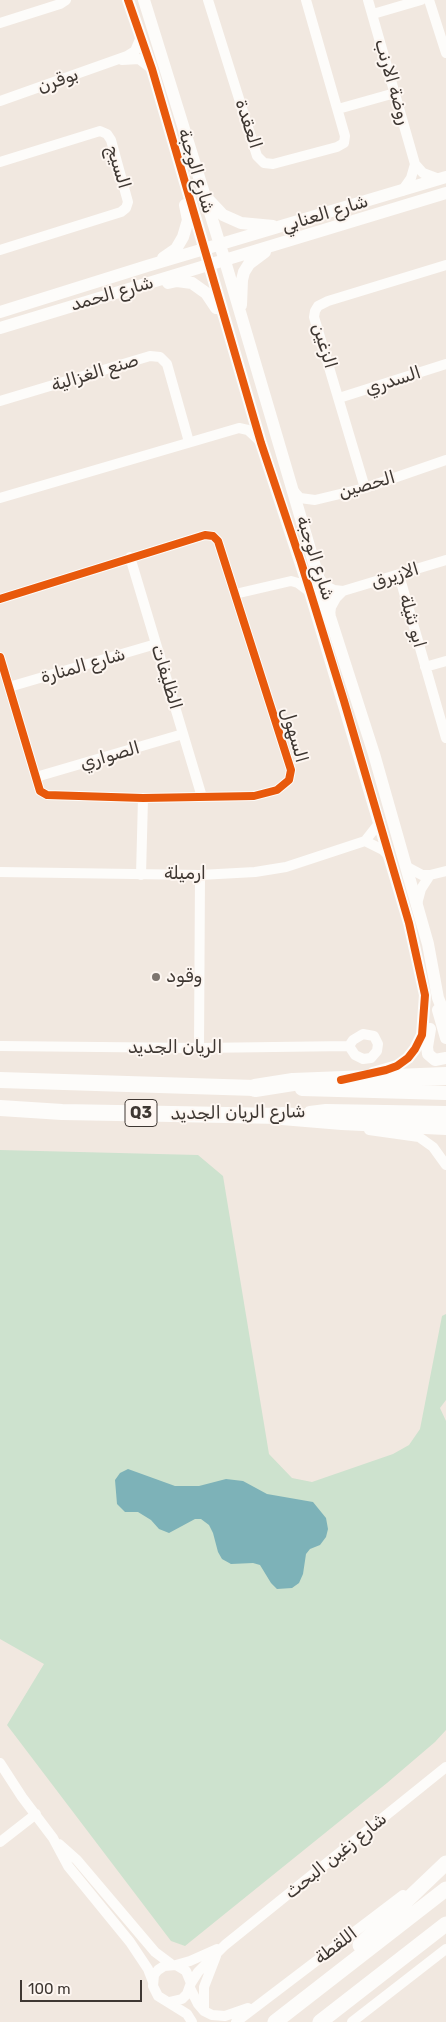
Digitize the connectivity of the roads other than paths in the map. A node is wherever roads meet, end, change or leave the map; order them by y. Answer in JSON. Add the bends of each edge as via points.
{"nodes":[{"id":1,"x":66,"y":0,"type":"edge"},
{"id":2,"x":128,"y":0,"type":"edge"},
{"id":3,"x":144,"y":0,"type":"edge"},
{"id":4,"x":208,"y":0,"type":"edge"},
{"id":5,"x":306,"y":0,"type":"edge"},
{"id":6,"x":368,"y":0,"type":"edge"},
{"id":7,"x":421,"y":0,"type":"edge"},
{"id":8,"x":429,"y":0,"type":"edge"},
{"id":9,"x":372,"y":14,"type":"junction"},
{"id":10,"x":0,"y":23,"type":"edge"},
{"id":11,"x":442,"y":25,"type":"edge"},
{"id":12,"x":140,"y":38,"type":"junction"},
{"id":13,"x":446,"y":53,"type":"edge"},
{"id":14,"x":116,"y":60,"type":"junction"},
{"id":15,"x":152,"y":69,"type":"junction"},
{"id":16,"x":395,"y":93,"type":"junction"},
{"id":17,"x":0,"y":101,"type":"edge"},
{"id":18,"x":160,"y":104,"type":"junction"},
{"id":19,"x":338,"y":110,"type":"junction"},
{"id":20,"x":0,"y":162,"type":"edge"},
{"id":21,"x":415,"y":164,"type":"junction"},
{"id":22,"x":180,"y":168,"type":"junction"},
{"id":23,"x":443,"y":178,"type":"edge"},
{"id":24,"x":402,"y":191,"type":"junction"},
{"id":25,"x":446,"y":192,"type":"edge"},
{"id":26,"x":204,"y":194,"type":"junction"},
{"id":27,"x":367,"y":200,"type":"junction"},
{"id":28,"x":288,"y":226,"type":"junction"},
{"id":29,"x":272,"y":247,"type":"junction"},
{"id":30,"x":0,"y":250,"type":"edge"},
{"id":31,"x":214,"y":255,"type":"junction"},
{"id":32,"x":446,"y":265,"type":"edge"},
{"id":33,"x":147,"y":266,"type":"junction"},
{"id":34,"x":128,"y":290,"type":"junction"},
{"id":35,"x":61,"y":309,"type":"junction"},
{"id":36,"x":0,"y":312,"type":"edge"},
{"id":37,"x":241,"y":315,"type":"junction"},
{"id":38,"x":224,"y":321,"type":"junction"},
{"id":39,"x":0,"y":328,"type":"edge"},
{"id":40,"x":446,"y":364,"type":"edge"},
{"id":41,"x":339,"y":398,"type":"junction"},
{"id":42,"x":0,"y":401,"type":"edge"},
{"id":43,"x":251,"y":408,"type":"junction"},
{"id":44,"x":239,"y":428,"type":"junction"},
{"id":45,"x":276,"y":431,"type":"junction"},
{"id":46,"x":189,"y":442,"type":"junction"},
{"id":47,"x":261,"y":442,"type":"junction"},
{"id":48,"x":446,"y":460,"type":"edge"},
{"id":49,"x":291,"y":488,"type":"junction"},
{"id":50,"x":365,"y":488,"type":"junction"},
{"id":51,"x":0,"y":498,"type":"edge"},
{"id":52,"x":130,"y":558,"type":"junction"},
{"id":53,"x":446,"y":560,"type":"edge"},
{"id":54,"x":301,"y":562,"type":"junction"},
{"id":55,"x":398,"y":575,"type":"junction"},
{"id":56,"x":320,"y":579,"type":"junction"},
{"id":57,"x":286,"y":581,"type":"junction"},
{"id":58,"x":344,"y":591,"type":"junction"},
{"id":59,"x":310,"y":592,"type":"junction"},
{"id":60,"x":235,"y":594,"type":"junction"},
{"id":61,"x":0,"y":598,"type":"edge"},
{"id":62,"x":330,"y":617,"type":"junction"},
{"id":63,"x":156,"y":644,"type":"junction"},
{"id":64,"x":0,"y":657,"type":"edge"},
{"id":65,"x":446,"y":660,"type":"edge"},
{"id":66,"x":425,"y":667,"type":"junction"},
{"id":67,"x":9,"y":687,"type":"junction"},
{"id":68,"x":183,"y":734,"type":"junction"},
{"id":69,"x":446,"y":738,"type":"edge"},
{"id":70,"x":36,"y":778,"type":"junction"},
{"id":71,"x":202,"y":797,"type":"junction"},
{"id":72,"x":143,"y":798,"type":"junction"},
{"id":73,"x":380,"y":822,"type":"junction"},
{"id":74,"x":365,"y":841,"type":"junction"},
{"id":75,"x":390,"y":857,"type":"junction"},
{"id":76,"x":407,"y":868,"type":"junction"},
{"id":77,"x":446,"y":871,"type":"edge"},
{"id":78,"x":0,"y":872,"type":"edge"},
{"id":79,"x":141,"y":874,"type":"junction"},
{"id":80,"x":200,"y":875,"type":"junction"},
{"id":81,"x":430,"y":875,"type":"junction"},
{"id":82,"x":417,"y":904,"type":"junction"},
{"id":83,"x":431,"y":996,"type":"junction"},
{"id":84,"x":446,"y":1018,"type":"edge"},
{"id":85,"x":446,"y":1038,"type":"edge"},
{"id":86,"x":0,"y":1046,"type":"edge"},
{"id":87,"x":349,"y":1046,"type":"dead end"},
{"id":88,"x":199,"y":1048,"type":"junction"},
{"id":89,"x":446,"y":1058,"type":"edge"},
{"id":90,"x":446,"y":1076,"type":"edge"},
{"id":91,"x":0,"y":1080,"type":"edge"},
{"id":92,"x":341,"y":1080,"type":"junction"},
{"id":93,"x":254,"y":1088,"type":"junction"},
{"id":94,"x":446,"y":1093,"type":"edge"},
{"id":95,"x":0,"y":1108,"type":"edge"},
{"id":96,"x":446,"y":1113,"type":"edge"},
{"id":97,"x":282,"y":1116,"type":"junction"},
{"id":98,"x":342,"y":1121,"type":"junction"},
{"id":99,"x":446,"y":1126,"type":"edge"},
{"id":100,"x":446,"y":1165,"type":"edge"},
{"id":101,"x":0,"y":1763,"type":"edge"},
{"id":102,"x":446,"y":1767,"type":"edge"},
{"id":103,"x":36,"y":1814,"type":"junction"},
{"id":104,"x":0,"y":1842,"type":"edge"},
{"id":105,"x":441,"y":1867,"type":"edge"},
{"id":106,"x":84,"y":1876,"type":"junction"},
{"id":107,"x":98,"y":1885,"type":"junction"},
{"id":108,"x":446,"y":1889,"type":"edge"},
{"id":109,"x":88,"y":1891,"type":"junction"},
{"id":110,"x":114,"y":1903,"type":"junction"},
{"id":111,"x":105,"y":1912,"type":"junction"},
{"id":112,"x":446,"y":1924,"type":"edge"},
{"id":113,"x":446,"y":1933,"type":"edge"},
{"id":114,"x":221,"y":1948,"type":"junction"},
{"id":115,"x":446,"y":1949,"type":"edge"},
{"id":116,"x":173,"y":1964,"type":"junction"},
{"id":117,"x":391,"y":1969,"type":"junction"},
{"id":118,"x":153,"y":1982,"type":"junction"},
{"id":119,"x":190,"y":1985,"type":"junction"},
{"id":120,"x":307,"y":1997,"type":"junction"},
{"id":121,"x":263,"y":2001,"type":"junction"},
{"id":122,"x":169,"y":2002,"type":"junction"},
{"id":123,"x":204,"y":2010,"type":"junction"},
{"id":124,"x":192,"y":2022,"type":"edge"},
{"id":125,"x":236,"y":2022,"type":"edge"},
{"id":126,"x":275,"y":2022,"type":"edge"},
{"id":127,"x":320,"y":2022,"type":"edge"},
{"id":128,"x":352,"y":2022,"type":"edge"}],
"edges":[{"from":1,"to":10,"type":"street"},
{"from":2,"to":12,"type":"street","name":"شارع الوجبة"},
{"from":3,"to":26,"type":"street","name":"شارع الوجبة"},
{"from":4,"to":19,"type":"street","name":"العقدة","via":[[258,156],[264,163],[274,164],[344,143]]},
{"from":5,"to":19,"type":"street","name":"العقدة"},
{"from":6,"to":9,"type":"street","name":"روضة الارنب"},
{"from":7,"to":9,"type":"street"},
{"from":8,"to":11,"type":"street"},
{"from":9,"to":16,"type":"street","name":"روضة الارنب"},
{"from":11,"to":13,"type":"street"},
{"from":12,"to":14,"type":"street","name":"بوقرن","via":[[135,51]]},
{"from":12,"to":15,"type":"street","name":"شارع الوجبة"},
{"from":14,"to":15,"type":"street","name":"بوقرن","via":[[139,59]]},
{"from":14,"to":17,"type":"street","name":"بوقرن"},
{"from":15,"to":18,"type":"street","name":"شارع الوجبة"},
{"from":16,"to":19,"type":"street"},
{"from":16,"to":21,"type":"street","name":"روضة الارنب"},
{"from":18,"to":22,"type":"street","name":"شارع الوجبة"},
{"from":18,"to":31,"type":"street","via":[[169,116],[204,234]]},
{"from":20,"to":30,"type":"street","name":"السيج","via":[[100,131],[111,140],[128,202],[121,212]]},
{"from":21,"to":23,"type":"street","via":[[422,173]]},
{"from":21,"to":24,"type":"street"},
{"from":22,"to":31,"type":"street","name":"شارع الوجبة"},
{"from":22,"to":33,"type":"street","via":[[188,220],[184,237],[176,249]]},
{"from":23,"to":24,"type":"street","name":"شارع العنابي"},
{"from":24,"to":27,"type":"street","name":"شارع العنابي"},
{"from":25,"to":29,"type":"street","name":"شارع العنابي"},
{"from":26,"to":28,"type":"street","via":[[223,215],[240,223]]},
{"from":26,"to":31,"type":"street","name":"شارع الوجبة"},
{"from":27,"to":28,"type":"street","name":"شارع العنابي"},
{"from":27,"to":31,"type":"street","via":[[354,210]]},
{"from":28,"to":31,"type":"street","name":"شارع العنابي"},
{"from":29,"to":31,"type":"street","name":"شارع العنابي"},
{"from":29,"to":37,"type":"street","via":[[249,264],[244,272]]},
{"from":31,"to":33,"type":"street","name":"شارع الحمد"},
{"from":31,"to":34,"type":"street","name":"شارع الحمد"},
{"from":31,"to":35,"type":"street","via":[[73,300]]},
{"from":31,"to":37,"type":"street","name":"شارع الوجبة"},
{"from":31,"to":38,"type":"street","name":"شارع الوجبة"},
{"from":31,"to":45,"type":"street","via":[[266,421]]},
{"from":32,"to":41,"type":"street","name":"الزغين","via":[[318,306],[314,318]]},
{"from":33,"to":36,"type":"street","name":"شارع الحمد"},
{"from":34,"to":35,"type":"street","name":"شارع الحمد"},
{"from":34,"to":38,"type":"street","via":[[177,281],[192,282],[206,293]]},
{"from":35,"to":39,"type":"street","name":"شارع الحمد"},
{"from":37,"to":45,"type":"street","name":"شارع الوجبة"},
{"from":38,"to":43,"type":"street","name":"شارع الوجبة"},
{"from":40,"to":41,"type":"street","name":"السدري"},
{"from":41,"to":50,"type":"street","name":"الزغين"},
{"from":42,"to":46,"type":"street","name":"صنع الغزالية","via":[[150,356],[160,357],[167,364]]},
{"from":43,"to":44,"type":"street"},
{"from":43,"to":47,"type":"street","name":"شارع الوجبة"},
{"from":44,"to":46,"type":"street"},
{"from":44,"to":47,"type":"street","via":[[256,435]]},
{"from":45,"to":49,"type":"street","name":"شارع الوجبة"},
{"from":46,"to":51,"type":"street"},
{"from":47,"to":54,"type":"street","name":"شارع الوجبة"},
{"from":48,"to":50,"type":"street","name":"الحصين"},
{"from":49,"to":50,"type":"street","name":"الحصين","via":[[300,498],[315,500]]},
{"from":49,"to":56,"type":"street","name":"شارع الوجبة"},
{"from":52,"to":60,"type":"street","name":"السهول","via":[[205,535],[213,536],[218,541]]},
{"from":52,"to":61,"type":"street","name":"السهول"},
{"from":52,"to":63,"type":"street","name":"الظليفات"},
{"from":53,"to":55,"type":"street","name":"الازيرق"},
{"from":54,"to":57,"type":"street"},
{"from":54,"to":59,"type":"street","name":"شارع الوجبة"},
{"from":55,"to":58,"type":"street","name":"الازيرق"},
{"from":55,"to":66,"type":"street","name":"ابو نثيلة"},
{"from":56,"to":58,"type":"street","via":[[334,590]]},
{"from":56,"to":62,"type":"street","name":"شارع الوجبة"},
{"from":57,"to":59,"type":"street","via":[[298,583]]},
{"from":57,"to":60,"type":"street"},
{"from":58,"to":62,"type":"street","via":[[333,602]]},
{"from":59,"to":73,"type":"street","name":"شارع الوجبة"},
{"from":60,"to":71,"type":"street","name":"السهول","via":[[291,770],[284,786],[268,793]]},
{"from":62,"to":76,"type":"street","name":"شارع الوجبة"},
{"from":63,"to":67,"type":"street","name":"شارع المنارة"},
{"from":63,"to":68,"type":"street","name":"الظليفات"},
{"from":64,"to":67,"type":"street","name":"السهول"},
{"from":65,"to":66,"type":"street","name":"ابو نثيلة"},
{"from":66,"to":69,"type":"street","name":"ابو نثيلة"},
{"from":67,"to":70,"type":"street","name":"السهول"},
{"from":68,"to":70,"type":"street","name":"الصواري"},
{"from":68,"to":71,"type":"street","name":"الظليفات"},
{"from":70,"to":72,"type":"street","name":"السهول","via":[[40,791],[47,795]]},
{"from":71,"to":72,"type":"street","name":"السهول"},
{"from":72,"to":79,"type":"street"},
{"from":73,"to":74,"type":"street"},
{"from":73,"to":75,"type":"street","name":"شارع الوجبة"},
{"from":74,"to":75,"type":"street"},
{"from":74,"to":80,"type":"street","name":"ارميلة","via":[[279,868]]},
{"from":75,"to":83,"type":"street","name":"شارع الوجبة"},
{"from":76,"to":81,"type":"street"},
{"from":76,"to":82,"type":"street","name":"شارع الوجبة"},
{"from":77,"to":81,"type":"street"},
{"from":78,"to":79,"type":"street","name":"ارميلة"},
{"from":79,"to":80,"type":"street","name":"ارميلة"},
{"from":80,"to":88,"type":"street"},
{"from":81,"to":82,"type":"street"},
{"from":82,"to":83,"type":"street","name":"شارع الوجبة","via":[[428,944]]},
{"from":83,"to":84,"type":"street","name":"شارع الوجبة"},
{"from":83,"to":85,"type":"street"},
{"from":83,"to":89,"type":"street","via":[[427,1051],[435,1060]]},
{"from":83,"to":92,"type":"street","name":"شارع الوجبة","via":[[422,1036],[408,1058],[386,1070]]},
{"from":86,"to":88,"type":"street","name":"الريان الجديد"},
{"from":87,"to":88,"type":"street","name":"الريان الجديد"},
{"from":90,"to":92,"type":"highway"},
{"from":91,"to":93,"type":"highway","name":"شارع الريان الجديد","number":"Q3"},
{"from":92,"to":93,"type":"highway"},
{"from":93,"to":94,"type":"main road","name":"شارع الريان الجديد","number":"Q3"},
{"from":95,"to":97,"type":"highway","name":"شارع الريان الجديد","number":"Q3"},
{"from":96,"to":97,"type":"main road","name":"شارع الريان الجديد","via":[[326,1111]]},
{"from":97,"to":98,"type":"highway"},
{"from":98,"to":99,"type":"highway"},
{"from":98,"to":100,"type":"street","via":[[370,1130],[418,1137],[433,1146]]},
{"from":101,"to":103,"type":"street"},
{"from":102,"to":114,"type":"street","name":"شارع زغين البحث"},
{"from":103,"to":104,"type":"street"},
{"from":103,"to":106,"type":"street","via":[[68,1866]]},
{"from":105,"to":120,"type":"main road"},
{"from":105,"to":121,"type":"street","name":"اللقطة"},
{"from":106,"to":107,"type":"street"},
{"from":106,"to":109,"type":"street"},
{"from":107,"to":109,"type":"street","via":[[90,1884]]},
{"from":107,"to":110,"type":"street"},
{"from":108,"to":120,"type":"main road"},
{"from":109,"to":111,"type":"street"},
{"from":110,"to":111,"type":"street"},
{"from":110,"to":116,"type":"street","via":[[155,1952]]},
{"from":111,"to":118,"type":"street","via":[[144,1961]]},
{"from":112,"to":117,"type":"main road"},
{"from":113,"to":117,"type":"main road"},
{"from":114,"to":116,"type":"street","name":"شارع زغين البحث"},
{"from":114,"to":119,"type":"street","name":"شارع زغين البحث"},
{"from":114,"to":123,"type":"street","via":[[204,1987]]},
{"from":115,"to":128,"type":"street"},
{"from":116,"to":118,"type":"street","via":[[158,1970]]},
{"from":116,"to":119,"type":"street","via":[[186,1971]]},
{"from":117,"to":127,"type":"main road"},
{"from":118,"to":122,"type":"street","via":[[158,1996]]},
{"from":119,"to":122,"type":"street","via":[[182,1999]]},
{"from":119,"to":123,"type":"street"},
{"from":120,"to":126,"type":"main road"},
{"from":121,"to":123,"type":"street","via":[[225,2016]]},
{"from":121,"to":125,"type":"street","name":"اللقطة"},
{"from":122,"to":124,"type":"street","via":[[187,2014]]}]}
